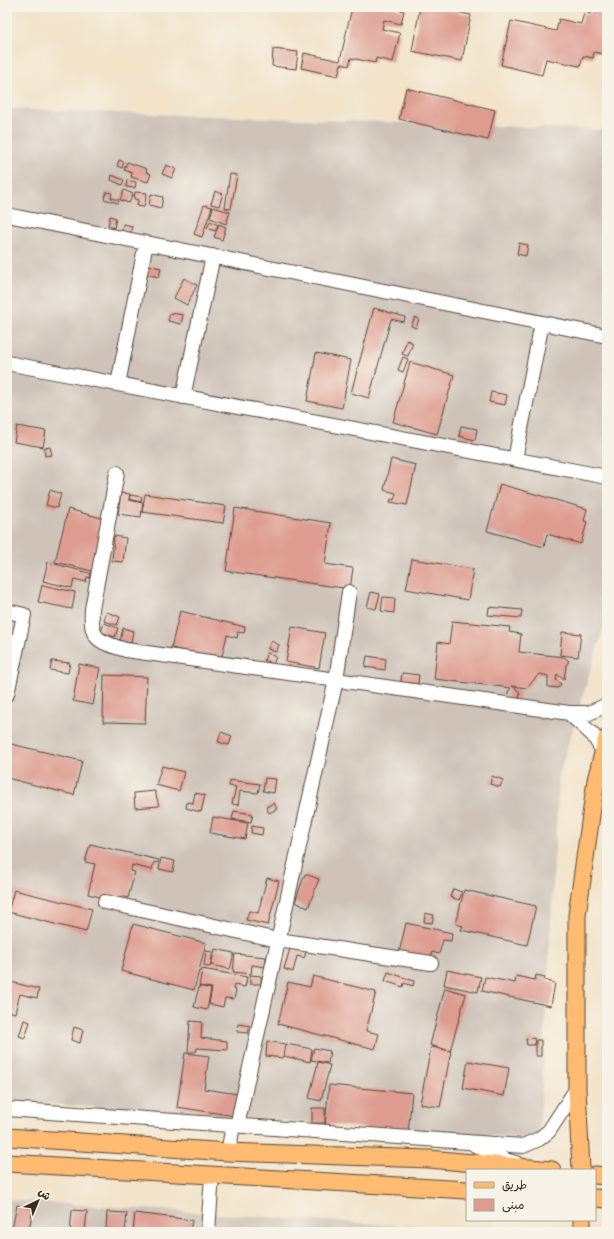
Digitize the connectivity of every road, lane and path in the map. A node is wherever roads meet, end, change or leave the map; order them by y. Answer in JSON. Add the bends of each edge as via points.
{"nodes":[{"id":1,"x":7,"y":215,"type":"edge"},
{"id":2,"x":146,"y":243,"type":"junction"},
{"id":3,"x":213,"y":256,"type":"junction"},
{"id":4,"x":542,"y":323,"type":"junction"},
{"id":5,"x":607,"y":336,"type":"edge"},
{"id":6,"x":7,"y":364,"type":"edge"},
{"id":7,"x":118,"y":384,"type":"junction"},
{"id":8,"x":183,"y":397,"type":"junction"},
{"id":9,"x":516,"y":459,"type":"junction"},
{"id":10,"x":117,"y":473,"type":"dead end"},
{"id":11,"x":607,"y":477,"type":"edge"},
{"id":12,"x":348,"y":592,"type":"dead end"},
{"id":13,"x":7,"y":611,"type":"edge"},
{"id":14,"x":336,"y":680,"type":"junction"},
{"id":15,"x":7,"y":694,"type":"edge"},
{"id":16,"x":607,"y":705,"type":"edge"},
{"id":17,"x":569,"y":713,"type":"junction"},
{"id":18,"x":605,"y":745,"type":"edge"},
{"id":19,"x":105,"y":902,"type":"dead end"},
{"id":20,"x":278,"y":940,"type":"junction"},
{"id":21,"x":431,"y":963,"type":"dead end"},
{"id":22,"x":577,"y":1088,"type":"junction"},
{"id":23,"x":7,"y":1109,"type":"edge"},
{"id":24,"x":235,"y":1126,"type":"junction"},
{"id":25,"x":7,"y":1137,"type":"edge"},
{"id":26,"x":432,"y":1140,"type":"junction"},
{"id":27,"x":469,"y":1142,"type":"junction"},
{"id":28,"x":228,"y":1152,"type":"junction"},
{"id":29,"x":429,"y":1159,"type":"junction"},
{"id":30,"x":7,"y":1163,"type":"edge"},
{"id":31,"x":545,"y":1169,"type":"edge"},
{"id":32,"x":581,"y":1169,"type":"edge"},
{"id":33,"x":212,"y":1175,"type":"junction"},
{"id":34,"x":596,"y":1175,"type":"edge"},
{"id":35,"x":607,"y":1176,"type":"edge"},
{"id":36,"x":466,"y":1190,"type":"edge"},
{"id":37,"x":596,"y":1198,"type":"edge"},
{"id":38,"x":607,"y":1199,"type":"edge"},
{"id":39,"x":582,"y":1221,"type":"edge"},
{"id":40,"x":208,"y":1232,"type":"edge"},
{"id":41,"x":582,"y":1232,"type":"edge"}],
"edges":[{"from":1,"to":2,"type":"street"},
{"from":2,"to":3,"type":"street"},
{"from":2,"to":7,"type":"street"},
{"from":3,"to":4,"type":"street"},
{"from":3,"to":8,"type":"street"},
{"from":4,"to":5,"type":"street"},
{"from":4,"to":9,"type":"street"},
{"from":6,"to":7,"type":"street"},
{"from":7,"to":8,"type":"street"},
{"from":8,"to":9,"type":"street"},
{"from":9,"to":11,"type":"street"},
{"from":10,"to":14,"type":"street","via":[[92,609],[91,627],[96,637],[108,645],[126,650]]},
{"from":12,"to":14,"type":"street"},
{"from":13,"to":15,"type":"street","via":[[24,615]]},
{"from":14,"to":17,"type":"street"},
{"from":14,"to":20,"type":"street"},
{"from":16,"to":17,"type":"street","via":[[588,713]]},
{"from":17,"to":18,"type":"street"},
{"from":18,"to":22,"type":"main road","via":[[596,780],[577,915]]},
{"from":19,"to":20,"type":"street"},
{"from":20,"to":21,"type":"street"},
{"from":20,"to":24,"type":"street","via":[[265,1008]]},
{"from":22,"to":27,"type":"street","via":[[549,1131],[539,1139],[522,1146]]},
{"from":22,"to":32,"type":"main road"},
{"from":23,"to":24,"type":"street"},
{"from":24,"to":26,"type":"street"},
{"from":24,"to":28,"type":"street"},
{"from":25,"to":28,"type":"main road"},
{"from":26,"to":27,"type":"street"},
{"from":26,"to":29,"type":"street"},
{"from":27,"to":31,"type":"street","via":[[508,1161]]},
{"from":28,"to":29,"type":"main road"},
{"from":29,"to":31,"type":"main road"},
{"from":30,"to":33,"type":"main road"},
{"from":33,"to":36,"type":"main road"},
{"from":33,"to":40,"type":"street"},
{"from":34,"to":35,"type":"main road"},
{"from":37,"to":38,"type":"main road"},
{"from":39,"to":41,"type":"main road"}]}
